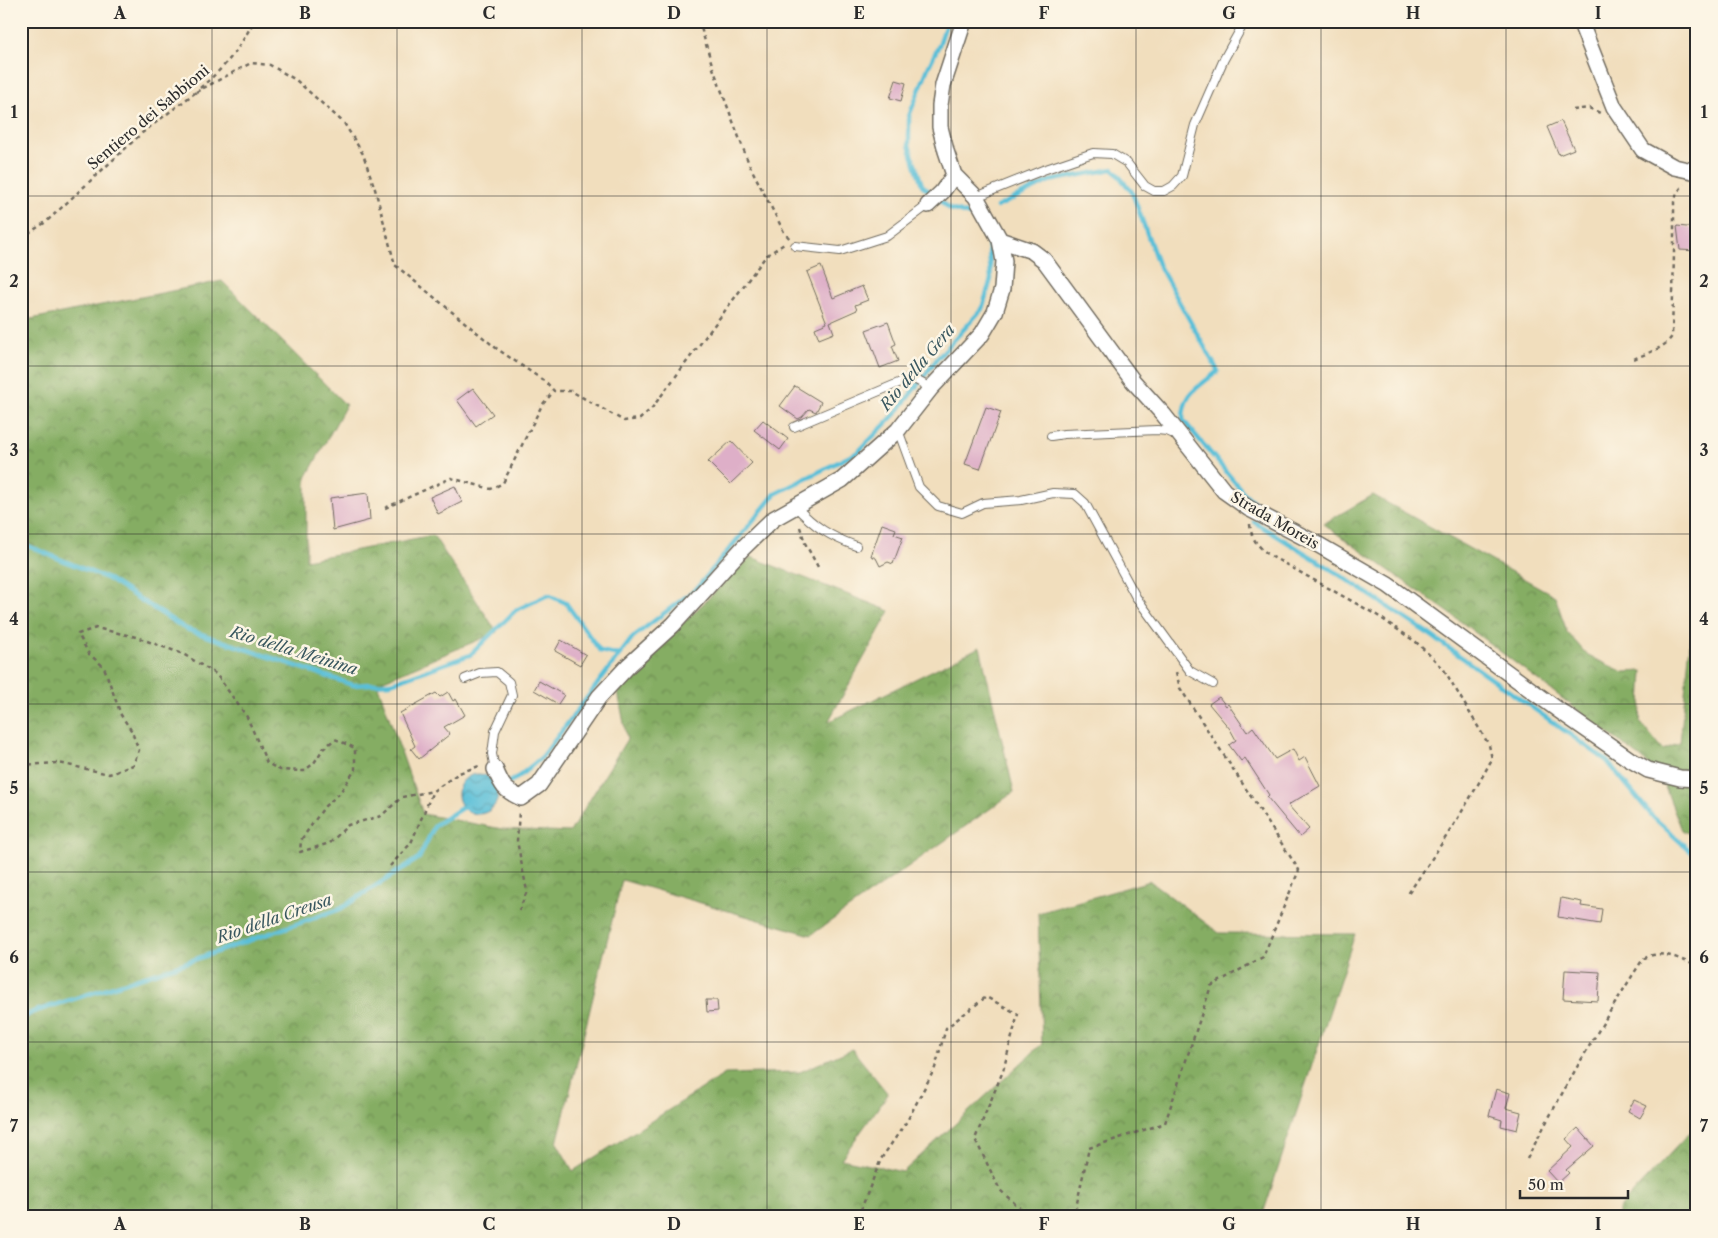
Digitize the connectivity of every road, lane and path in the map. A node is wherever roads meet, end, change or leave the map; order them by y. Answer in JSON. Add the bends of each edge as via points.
{"nodes":[{"id":1,"x":254,"y":21,"type":"edge"},
{"id":2,"x":699,"y":21,"type":"edge"},
{"id":3,"x":964,"y":21,"type":"edge"},
{"id":4,"x":1245,"y":21,"type":"edge"},
{"id":5,"x":1580,"y":21,"type":"edge"},
{"id":6,"x":196,"y":92,"type":"junction"},
{"id":7,"x":954,"y":175,"type":"junction"},
{"id":8,"x":1695,"y":177,"type":"edge"},
{"id":9,"x":976,"y":198,"type":"junction"},
{"id":10,"x":928,"y":204,"type":"joint"},
{"id":11,"x":21,"y":238,"type":"edge"},
{"id":12,"x":1000,"y":240,"type":"junction"},
{"id":13,"x":795,"y":246,"type":"junction"},
{"id":14,"x":1634,"y":359,"type":"dead end"},
{"id":15,"x":926,"y":385,"type":"junction"},
{"id":16,"x":554,"y":391,"type":"junction"},
{"id":17,"x":794,"y":427,"type":"dead end"},
{"id":18,"x":898,"y":430,"type":"junction"},
{"id":19,"x":1050,"y":436,"type":"dead end"},
{"id":20,"x":1180,"y":437,"type":"junction"},
{"id":21,"x":794,"y":506,"type":"junction"},
{"id":22,"x":385,"y":508,"type":"dead end"},
{"id":23,"x":1248,"y":508,"type":"junction"},
{"id":24,"x":856,"y":546,"type":"dead end"},
{"id":25,"x":818,"y":566,"type":"dead end"},
{"id":26,"x":1175,"y":669,"type":"dead end"},
{"id":27,"x":465,"y":679,"type":"dead end"},
{"id":28,"x":1213,"y":684,"type":"dead end"},
{"id":29,"x":21,"y":765,"type":"edge"},
{"id":30,"x":495,"y":769,"type":"junction"},
{"id":31,"x":1697,"y":779,"type":"edge"},
{"id":32,"x":433,"y":791,"type":"junction"},
{"id":33,"x":521,"y":798,"type":"junction"},
{"id":34,"x":390,"y":866,"type":"dead end"},
{"id":35,"x":1408,"y":894,"type":"dead end"},
{"id":36,"x":519,"y":912,"type":"dead end"},
{"id":37,"x":1697,"y":966,"type":"edge"},
{"id":38,"x":1527,"y":1159,"type":"dead end"},
{"id":39,"x":856,"y":1217,"type":"edge"},
{"id":40,"x":1032,"y":1217,"type":"edge"},
{"id":41,"x":1071,"y":1217,"type":"edge"}],
"edges":[{"from":1,"to":6,"type":"path","name":"Sentiero dei Sabbioni","via":[[240,48]]},
{"from":2,"to":13,"type":"path","via":[[749,164],[784,232]]},
{"from":3,"to":7,"type":"street","via":[[943,85],[940,105],[940,127]]},
{"from":4,"to":9,"type":"lane","via":[[1195,124],[1182,176],[1173,186],[1164,191],[1154,190],[1145,186],[1126,163],[1112,154],[1093,153]]},
{"from":5,"to":8,"type":"street","via":[[1614,107],[1643,150]]},
{"from":6,"to":11,"type":"path","name":"Sentiero dei Sabbioni","via":[[142,133],[46,222]]},
{"from":6,"to":16,"type":"path","via":[[251,63],[270,65],[296,80],[344,123],[364,154],[395,265]]},
{"from":7,"to":9,"type":"street"},
{"from":7,"to":10,"type":"street"},
{"from":8,"to":14,"type":"path","via":[[1680,188],[1674,202],[1672,336],[1663,346]]},
{"from":9,"to":12,"type":"street"},
{"from":10,"to":13,"type":"lane","via":[[887,236],[840,252]]},
{"from":12,"to":15,"type":"street","via":[[1004,261],[1002,289],[995,312],[982,334]]},
{"from":12,"to":20,"type":"street","name":"Strada Moreis","via":[[1044,260],[1133,381]]},
{"from":13,"to":16,"type":"path","via":[[783,244],[766,256],[652,408],[640,419],[624,421],[571,391]]},
{"from":15,"to":17,"type":"lane","via":[[908,379]]},
{"from":15,"to":18,"type":"street"},
{"from":16,"to":22,"type":"path","via":[[542,405],[503,483],[491,489],[451,478]]},
{"from":18,"to":21,"type":"street","via":[[842,480]]},
{"from":18,"to":28,"type":"lane","via":[[919,487],[938,506],[962,512],[984,502],[1021,500],[1053,493],[1074,494],[1085,503],[1136,597],[1190,671]]},
{"from":19,"to":20,"type":"lane","via":[[1157,430]]},
{"from":20,"to":23,"type":"street","name":"Strada Moreis","via":[[1224,491]]},
{"from":21,"to":24,"type":"lane","via":[[811,523]]},
{"from":21,"to":25,"type":"path","via":[[805,543]]},
{"from":21,"to":33,"type":"street","via":[[773,519],[673,625],[629,664],[599,697],[539,785]]},
{"from":23,"to":31,"type":"street","name":"Strada Moreis","via":[[1388,585],[1629,760],[1648,770]]},
{"from":23,"to":35,"type":"path","via":[[1251,534],[1262,549],[1375,614],[1416,642],[1443,668],[1489,745],[1492,759],[1484,775]]},
{"from":26,"to":41,"type":"path","via":[[1180,688],[1299,870],[1263,957],[1211,986],[1165,1124],[1089,1148],[1075,1212]]},
{"from":27,"to":30,"type":"lane","via":[[480,673],[497,672],[509,682],[512,695],[495,731],[492,754]]},
{"from":29,"to":32,"type":"path","via":[[59,763],[109,774],[133,764],[139,750],[131,730],[121,715],[104,667],[88,654],[78,634],[96,628],[136,637],[183,654],[216,674],[247,717],[267,763],[280,770],[304,771],[335,739],[355,748],[356,770],[301,840],[300,852],[330,843],[348,825],[380,816],[402,797]]},
{"from":30,"to":32,"type":"path","via":[[481,764],[459,773]]},
{"from":30,"to":33,"type":"street","via":[[508,792]]},
{"from":32,"to":34,"type":"path","via":[[411,843]]},
{"from":33,"to":36,"type":"path","via":[[517,841],[527,891]]},
{"from":37,"to":38,"type":"path","via":[[1657,953],[1643,959],[1558,1098]]},
{"from":39,"to":40,"type":"path","via":[[881,1159],[907,1121],[935,1068],[946,1028],[986,996],[1018,1014],[1003,1071],[975,1139],[1000,1190]]}]}
